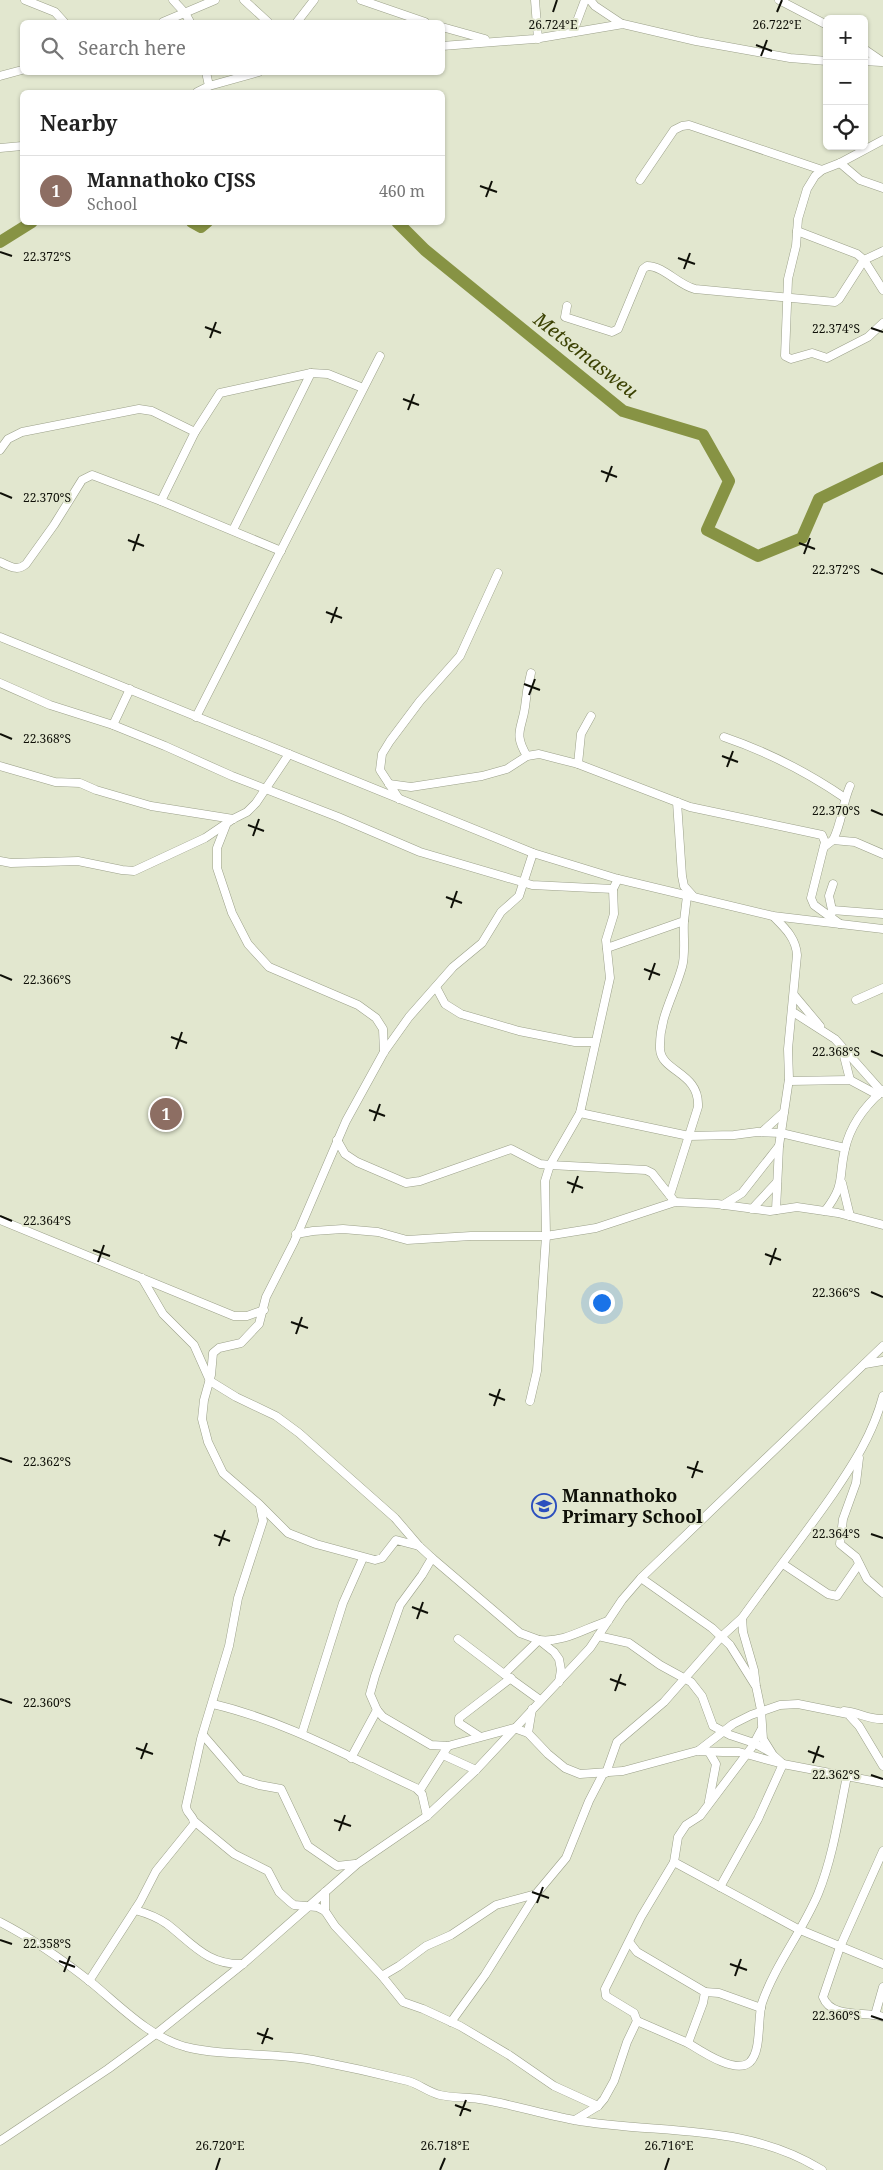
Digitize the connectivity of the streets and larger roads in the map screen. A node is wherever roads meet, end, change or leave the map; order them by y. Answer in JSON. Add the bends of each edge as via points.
{"nodes":[{"id":1,"x":25,"y":0,"type":"edge"},
{"id":2,"x":173,"y":0,"type":"edge"},
{"id":3,"x":215,"y":0,"type":"edge"},
{"id":4,"x":244,"y":0,"type":"edge"},
{"id":5,"x":314,"y":0,"type":"edge"},
{"id":6,"x":361,"y":0,"type":"edge"},
{"id":7,"x":536,"y":0,"type":"edge"},
{"id":8,"x":585,"y":0,"type":"edge"},
{"id":9,"x":590,"y":0,"type":"edge"},
{"id":10,"x":779,"y":0,"type":"edge"},
{"id":11,"x":184,"y":13,"type":"junction"},
{"id":12,"x":62,"y":20,"type":"edge"},
{"id":13,"x":168,"y":20,"type":"edge"},
{"id":14,"x":189,"y":20,"type":"edge"},
{"id":15,"x":266,"y":20,"type":"edge"},
{"id":16,"x":299,"y":20,"type":"edge"},
{"id":17,"x":419,"y":20,"type":"edge"},
{"id":18,"x":823,"y":23,"type":"edge"},
{"id":19,"x":623,"y":24,"type":"junction"},
{"id":20,"x":445,"y":28,"type":"edge"},
{"id":21,"x":573,"y":32,"type":"junction"},
{"id":22,"x":538,"y":39,"type":"junction"},
{"id":23,"x":492,"y":41,"type":"junction"},
{"id":24,"x":445,"y":46,"type":"edge"},
{"id":25,"x":868,"y":52,"type":"edge"},
{"id":26,"x":823,"y":61,"type":"edge"},
{"id":27,"x":868,"y":61,"type":"edge"},
{"id":28,"x":883,"y":62,"type":"edge"},
{"id":29,"x":20,"y":71,"type":"edge"},
{"id":30,"x":207,"y":75,"type":"edge"},
{"id":31,"x":248,"y":75,"type":"edge"},
{"id":32,"x":0,"y":76,"type":"edge"},
{"id":33,"x":209,"y":86,"type":"junction"},
{"id":34,"x":201,"y":90,"type":"edge"},
{"id":35,"x":883,"y":140,"type":"edge"},
{"id":36,"x":20,"y":146,"type":"edge"},
{"id":37,"x":0,"y":148,"type":"edge"},
{"id":38,"x":840,"y":163,"type":"junction"},
{"id":39,"x":822,"y":170,"type":"junction"},
{"id":40,"x":640,"y":180,"type":"dead end"},
{"id":41,"x":883,"y":188,"type":"edge"},
{"id":42,"x":797,"y":231,"type":"junction"},
{"id":43,"x":883,"y":251,"type":"edge"},
{"id":44,"x":864,"y":260,"type":"junction"},
{"id":45,"x":883,"y":290,"type":"edge"},
{"id":46,"x":787,"y":296,"type":"junction"},
{"id":47,"x":567,"y":306,"type":"dead end"},
{"id":48,"x":883,"y":322,"type":"edge"},
{"id":49,"x":380,"y":356,"type":"dead end"},
{"id":50,"x":311,"y":373,"type":"junction"},
{"id":51,"x":363,"y":388,"type":"junction"},
{"id":52,"x":195,"y":432,"type":"junction"},
{"id":53,"x":0,"y":450,"type":"edge"},
{"id":54,"x":161,"y":501,"type":"junction"},
{"id":55,"x":233,"y":530,"type":"junction"},
{"id":56,"x":281,"y":551,"type":"junction"},
{"id":57,"x":0,"y":562,"type":"edge"},
{"id":58,"x":498,"y":573,"type":"dead end"},
{"id":59,"x":0,"y":637,"type":"edge"},
{"id":60,"x":532,"y":673,"type":"dead end"},
{"id":61,"x":0,"y":683,"type":"edge"},
{"id":62,"x":130,"y":689,"type":"junction"},
{"id":63,"x":591,"y":716,"type":"dead end"},
{"id":64,"x":196,"y":717,"type":"junction"},
{"id":65,"x":113,"y":725,"type":"junction"},
{"id":66,"x":724,"y":737,"type":"dead end"},
{"id":67,"x":289,"y":754,"type":"junction"},
{"id":68,"x":527,"y":756,"type":"junction"},
{"id":69,"x":578,"y":764,"type":"junction"},
{"id":70,"x":0,"y":766,"type":"edge"},
{"id":71,"x":389,"y":784,"type":"junction"},
{"id":72,"x":850,"y":786,"type":"dead end"},
{"id":73,"x":265,"y":790,"type":"junction"},
{"id":74,"x":845,"y":798,"type":"junction"},
{"id":75,"x":400,"y":799,"type":"junction"},
{"id":76,"x":677,"y":802,"type":"junction"},
{"id":77,"x":230,"y":821,"type":"junction"},
{"id":78,"x":833,"y":840,"type":"junction"},
{"id":79,"x":824,"y":847,"type":"junction"},
{"id":80,"x":533,"y":853,"type":"junction"},
{"id":81,"x":883,"y":854,"type":"edge"},
{"id":82,"x":0,"y":861,"type":"edge"},
{"id":83,"x":618,"y":879,"type":"junction"},
{"id":84,"x":523,"y":882,"type":"junction"},
{"id":85,"x":833,"y":884,"type":"dead end"},
{"id":86,"x":613,"y":889,"type":"junction"},
{"id":87,"x":691,"y":897,"type":"junction"},
{"id":88,"x":831,"y":913,"type":"junction"},
{"id":89,"x":883,"y":914,"type":"edge"},
{"id":90,"x":773,"y":916,"type":"junction"},
{"id":91,"x":684,"y":921,"type":"junction"},
{"id":92,"x":842,"y":926,"type":"junction"},
{"id":93,"x":883,"y":929,"type":"edge"},
{"id":94,"x":607,"y":948,"type":"junction"},
{"id":95,"x":436,"y":987,"type":"junction"},
{"id":96,"x":883,"y":988,"type":"edge"},
{"id":97,"x":794,"y":995,"type":"junction"},
{"id":98,"x":856,"y":1000,"type":"dead end"},
{"id":99,"x":793,"y":1012,"type":"junction"},
{"id":100,"x":822,"y":1028,"type":"junction"},
{"id":101,"x":595,"y":1042,"type":"junction"},
{"id":102,"x":842,"y":1047,"type":"junction"},
{"id":103,"x":384,"y":1052,"type":"junction"},
{"id":104,"x":850,"y":1080,"type":"junction"},
{"id":105,"x":789,"y":1081,"type":"junction"},
{"id":106,"x":881,"y":1092,"type":"edge"},
{"id":107,"x":784,"y":1112,"type":"junction"},
{"id":108,"x":580,"y":1113,"type":"junction"},
{"id":109,"x":762,"y":1132,"type":"junction"},
{"id":110,"x":781,"y":1133,"type":"junction"},
{"id":111,"x":688,"y":1136,"type":"junction"},
{"id":112,"x":338,"y":1140,"type":"junction"},
{"id":113,"x":779,"y":1146,"type":"junction"},
{"id":114,"x":845,"y":1148,"type":"junction"},
{"id":115,"x":550,"y":1166,"type":"junction"},
{"id":116,"x":777,"y":1182,"type":"junction"},
{"id":117,"x":842,"y":1183,"type":"junction"},
{"id":118,"x":673,"y":1199,"type":"junction"},
{"id":119,"x":723,"y":1205,"type":"junction"},
{"id":120,"x":752,"y":1209,"type":"junction"},
{"id":121,"x":776,"y":1210,"type":"junction"},
{"id":122,"x":825,"y":1211,"type":"junction"},
{"id":123,"x":850,"y":1216,"type":"junction"},
{"id":124,"x":0,"y":1220,"type":"edge"},
{"id":125,"x":883,"y":1224,"type":"edge"},
{"id":126,"x":296,"y":1234,"type":"junction"},
{"id":127,"x":546,"y":1236,"type":"junction"},
{"id":128,"x":142,"y":1278,"type":"junction"},
{"id":129,"x":264,"y":1310,"type":"junction"},
{"id":130,"x":883,"y":1346,"type":"edge"},
{"id":131,"x":883,"y":1361,"type":"edge"},
{"id":132,"x":864,"y":1364,"type":"junction"},
{"id":133,"x":210,"y":1381,"type":"junction"},
{"id":134,"x":883,"y":1396,"type":"edge"},
{"id":135,"x":530,"y":1401,"type":"dead end"},
{"id":136,"x":861,"y":1453,"type":"junction"},
{"id":137,"x":259,"y":1504,"type":"junction"},
{"id":138,"x":419,"y":1546,"type":"junction"},
{"id":139,"x":363,"y":1558,"type":"junction"},
{"id":140,"x":432,"y":1558,"type":"junction"},
{"id":141,"x":783,"y":1564,"type":"junction"},
{"id":142,"x":859,"y":1564,"type":"junction"},
{"id":143,"x":641,"y":1578,"type":"junction"},
{"id":144,"x":883,"y":1593,"type":"edge"},
{"id":145,"x":742,"y":1618,"type":"junction"},
{"id":146,"x":608,"y":1621,"type":"junction"},
{"id":147,"x":598,"y":1636,"type":"junction"},
{"id":148,"x":721,"y":1637,"type":"junction"},
{"id":149,"x":458,"y":1639,"type":"dead end"},
{"id":150,"x":539,"y":1640,"type":"junction"},
{"id":151,"x":507,"y":1676,"type":"junction"},
{"id":152,"x":686,"y":1678,"type":"junction"},
{"id":153,"x":559,"y":1682,"type":"junction"},
{"id":154,"x":756,"y":1686,"type":"junction"},
{"id":155,"x":537,"y":1703,"type":"junction"},
{"id":156,"x":213,"y":1704,"type":"junction"},
{"id":157,"x":377,"y":1710,"type":"junction"},
{"id":158,"x":761,"y":1710,"type":"junction"},
{"id":159,"x":840,"y":1711,"type":"junction"},
{"id":160,"x":883,"y":1719,"type":"edge"},
{"id":161,"x":514,"y":1728,"type":"junction"},
{"id":162,"x":761,"y":1730,"type":"junction"},
{"id":163,"x":722,"y":1731,"type":"junction"},
{"id":164,"x":302,"y":1733,"type":"junction"},
{"id":165,"x":528,"y":1734,"type":"junction"},
{"id":166,"x":202,"y":1735,"type":"junction"},
{"id":167,"x":479,"y":1736,"type":"junction"},
{"id":168,"x":754,"y":1743,"type":"junction"},
{"id":169,"x":448,"y":1746,"type":"junction"},
{"id":170,"x":697,"y":1751,"type":"junction"},
{"id":171,"x":709,"y":1752,"type":"junction"},
{"id":172,"x":746,"y":1754,"type":"junction"},
{"id":173,"x":773,"y":1754,"type":"junction"},
{"id":174,"x":443,"y":1755,"type":"junction"},
{"id":175,"x":350,"y":1758,"type":"junction"},
{"id":176,"x":783,"y":1764,"type":"junction"},
{"id":177,"x":883,"y":1766,"type":"edge"},
{"id":178,"x":476,"y":1770,"type":"junction"},
{"id":179,"x":604,"y":1773,"type":"junction"},
{"id":180,"x":847,"y":1776,"type":"junction"},
{"id":181,"x":883,"y":1783,"type":"edge"},
{"id":182,"x":420,"y":1790,"type":"junction"},
{"id":183,"x":708,"y":1805,"type":"junction"},
{"id":184,"x":427,"y":1816,"type":"junction"},
{"id":185,"x":194,"y":1821,"type":"junction"},
{"id":186,"x":883,"y":1851,"type":"edge"},
{"id":187,"x":674,"y":1862,"type":"junction"},
{"id":188,"x":357,"y":1864,"type":"junction"},
{"id":189,"x":720,"y":1887,"type":"junction"},
{"id":190,"x":325,"y":1892,"type":"junction"},
{"id":191,"x":536,"y":1894,"type":"junction"},
{"id":192,"x":308,"y":1906,"type":"junction"},
{"id":193,"x":135,"y":1910,"type":"junction"},
{"id":194,"x":324,"y":1912,"type":"junction"},
{"id":195,"x":0,"y":1922,"type":"edge"},
{"id":196,"x":798,"y":1929,"type":"junction"},
{"id":197,"x":630,"y":1943,"type":"junction"},
{"id":198,"x":840,"y":1947,"type":"junction"},
{"id":199,"x":243,"y":1964,"type":"junction"},
{"id":200,"x":883,"y":1964,"type":"edge"},
{"id":201,"x":382,"y":1976,"type":"junction"},
{"id":202,"x":89,"y":1981,"type":"junction"},
{"id":203,"x":883,"y":1987,"type":"edge"},
{"id":204,"x":705,"y":1992,"type":"junction"},
{"id":205,"x":761,"y":2008,"type":"junction"},
{"id":206,"x":879,"y":2016,"type":"edge"},
{"id":207,"x":637,"y":2021,"type":"junction"},
{"id":208,"x":452,"y":2022,"type":"junction"},
{"id":209,"x":157,"y":2034,"type":"junction"},
{"id":210,"x":688,"y":2042,"type":"junction"},
{"id":211,"x":598,"y":2106,"type":"junction"},
{"id":212,"x":575,"y":2120,"type":"junction"},
{"id":213,"x":0,"y":2140,"type":"edge"},
{"id":214,"x":822,"y":2170,"type":"edge"}],
"edges":[{"from":1,"to":12,"type":"street","via":[[55,12]]},
{"from":2,"to":11,"type":"street"},
{"from":3,"to":11,"type":"street"},
{"from":4,"to":15,"type":"street"},
{"from":5,"to":16,"type":"street"},
{"from":6,"to":17,"type":"street"},
{"from":7,"to":22,"type":"street"},
{"from":8,"to":21,"type":"street"},
{"from":9,"to":19,"type":"street"},
{"from":10,"to":18,"type":"street"},
{"from":11,"to":13,"type":"street"},
{"from":11,"to":14,"type":"street"},
{"from":19,"to":21,"type":"street"},
{"from":19,"to":26,"type":"street","via":[[696,41]]},
{"from":20,"to":23,"type":"street"},
{"from":21,"to":22,"type":"street"},
{"from":22,"to":23,"type":"street"},
{"from":23,"to":24,"type":"street"},
{"from":25,"to":28,"type":"street"},
{"from":27,"to":28,"type":"street"},
{"from":29,"to":32,"type":"street"},
{"from":30,"to":33,"type":"street"},
{"from":31,"to":33,"type":"street"},
{"from":33,"to":34,"type":"street"},
{"from":35,"to":38,"type":"street"},
{"from":36,"to":37,"type":"street"},
{"from":38,"to":39,"type":"street"},
{"from":38,"to":41,"type":"street","via":[[860,180]]},
{"from":39,"to":40,"type":"street","via":[[689,125],[674,130]]},
{"from":39,"to":42,"type":"street","via":[[815,176],[803,200]]},
{"from":42,"to":44,"type":"street","via":[[857,254]]},
{"from":42,"to":46,"type":"street"},
{"from":43,"to":44,"type":"street"},
{"from":44,"to":45,"type":"street"},
{"from":44,"to":46,"type":"street","via":[[837,301]]},
{"from":46,"to":47,"type":"street","via":[[695,289],[647,266],[634,288],[618,330],[612,332],[565,317]]},
{"from":46,"to":48,"type":"street","via":[[785,356],[789,359],[812,353],[826,358],[868,337]]},
{"from":49,"to":51,"type":"street"},
{"from":50,"to":51,"type":"street","via":[[328,374]]},
{"from":50,"to":52,"type":"street","via":[[220,393]]},
{"from":50,"to":55,"type":"street"},
{"from":51,"to":56,"type":"street"},
{"from":52,"to":53,"type":"street","via":[[152,411],[139,409],[22,432],[8,439]]},
{"from":52,"to":54,"type":"street"},
{"from":54,"to":55,"type":"street"},
{"from":54,"to":57,"type":"street","via":[[92,475],[87,476],[26,564],[15,568]]},
{"from":55,"to":56,"type":"street"},
{"from":56,"to":64,"type":"street"},
{"from":58,"to":71,"type":"street","via":[[457,660],[420,701],[382,754],[380,770]]},
{"from":59,"to":62,"type":"street"},
{"from":60,"to":68,"type":"street","via":[[519,728],[521,746]]},
{"from":61,"to":65,"type":"street","via":[[50,705]]},
{"from":62,"to":64,"type":"street"},
{"from":62,"to":65,"type":"street"},
{"from":63,"to":69,"type":"street","via":[[581,734]]},
{"from":64,"to":67,"type":"street"},
{"from":65,"to":73,"type":"street"},
{"from":66,"to":74,"type":"street","via":[[811,775]]},
{"from":67,"to":73,"type":"street"},
{"from":67,"to":75,"type":"street"},
{"from":68,"to":69,"type":"street","via":[[539,754]]},
{"from":68,"to":71,"type":"street","via":[[507,769],[482,776],[411,787]]},
{"from":69,"to":76,"type":"street"},
{"from":70,"to":77,"type":"street","via":[[55,782],[80,783],[151,806]]},
{"from":71,"to":75,"type":"street"},
{"from":72,"to":74,"type":"street"},
{"from":73,"to":77,"type":"street","via":[[252,807]]},
{"from":73,"to":84,"type":"street","via":[[420,852]]},
{"from":74,"to":78,"type":"street"},
{"from":75,"to":80,"type":"street"},
{"from":76,"to":79,"type":"street","via":[[822,835]]},
{"from":76,"to":87,"type":"street","via":[[682,876]]},
{"from":77,"to":82,"type":"street","via":[[205,838],[134,871],[78,862]]},
{"from":77,"to":103,"type":"street","via":[[217,848],[217,868],[232,913],[248,944],[269,967],[358,1005],[376,1018],[382,1029]]},
{"from":78,"to":79,"type":"street"},
{"from":78,"to":81,"type":"street","via":[[855,842]]},
{"from":79,"to":88,"type":"street","via":[[811,898],[814,905]]},
{"from":80,"to":83,"type":"street"},
{"from":80,"to":84,"type":"street"},
{"from":83,"to":86,"type":"street"},
{"from":83,"to":87,"type":"street"},
{"from":84,"to":86,"type":"street","via":[[537,886]]},
{"from":84,"to":95,"type":"street","via":[[519,896],[501,912],[482,942],[453,966]]},
{"from":85,"to":88,"type":"street","via":[[829,896]]},
{"from":86,"to":94,"type":"street","via":[[614,914],[607,934]]},
{"from":87,"to":90,"type":"street"},
{"from":87,"to":91,"type":"street"},
{"from":88,"to":89,"type":"street"},
{"from":88,"to":92,"type":"street"},
{"from":90,"to":92,"type":"street"},
{"from":90,"to":97,"type":"street","via":[[796,945]]},
{"from":91,"to":94,"type":"street"},
{"from":91,"to":111,"type":"street","via":[[683,964],[665,1010],[660,1050],[664,1060],[694,1086],[698,1097]]},
{"from":92,"to":93,"type":"street"},
{"from":94,"to":101,"type":"street","via":[[610,978]]},
{"from":95,"to":101,"type":"street","via":[[444,1004],[460,1014],[519,1031],[576,1042]]},
{"from":95,"to":103,"type":"street"},
{"from":96,"to":98,"type":"street"},
{"from":97,"to":99,"type":"street"},
{"from":97,"to":100,"type":"street"},
{"from":99,"to":100,"type":"street"},
{"from":99,"to":105,"type":"street","via":[[788,1049]]},
{"from":100,"to":102,"type":"street"},
{"from":101,"to":108,"type":"street"},
{"from":102,"to":104,"type":"street"},
{"from":102,"to":106,"type":"street"},
{"from":103,"to":112,"type":"street"},
{"from":104,"to":105,"type":"street"},
{"from":104,"to":106,"type":"street"},
{"from":105,"to":107,"type":"street"},
{"from":106,"to":114,"type":"street","via":[[861,1115]]},
{"from":107,"to":109,"type":"street"},
{"from":107,"to":110,"type":"street"},
{"from":108,"to":111,"type":"street"},
{"from":108,"to":115,"type":"street"},
{"from":109,"to":110,"type":"street"},
{"from":109,"to":111,"type":"street"},
{"from":110,"to":113,"type":"street"},
{"from":110,"to":114,"type":"street"},
{"from":111,"to":118,"type":"street"},
{"from":112,"to":115,"type":"street","via":[[348,1157],[406,1183],[420,1181],[504,1150],[516,1151]]},
{"from":112,"to":126,"type":"street"},
{"from":113,"to":116,"type":"street"},
{"from":113,"to":119,"type":"street","via":[[742,1193]]},
{"from":114,"to":117,"type":"street"},
{"from":115,"to":118,"type":"street","via":[[646,1170]]},
{"from":115,"to":127,"type":"street","via":[[545,1181]]},
{"from":116,"to":120,"type":"street"},
{"from":116,"to":121,"type":"street"},
{"from":117,"to":122,"type":"street"},
{"from":117,"to":123,"type":"street"},
{"from":118,"to":119,"type":"street"},
{"from":118,"to":127,"type":"street","via":[[596,1228]]},
{"from":119,"to":120,"type":"street"},
{"from":120,"to":121,"type":"street"},
{"from":121,"to":122,"type":"street","via":[[797,1207]]},
{"from":122,"to":123,"type":"street"},
{"from":123,"to":125,"type":"street"},
{"from":124,"to":128,"type":"street"},
{"from":126,"to":127,"type":"street","via":[[343,1229],[378,1232],[407,1240]]},
{"from":126,"to":129,"type":"street","via":[[266,1297]]},
{"from":127,"to":135,"type":"street","via":[[537,1371]]},
{"from":128,"to":129,"type":"street","via":[[234,1316],[247,1316]]},
{"from":128,"to":133,"type":"street","via":[[163,1314],[194,1345]]},
{"from":129,"to":133,"type":"street","via":[[259,1324],[245,1340],[215,1350]]},
{"from":130,"to":132,"type":"street"},
{"from":131,"to":132,"type":"street"},
{"from":132,"to":143,"type":"street"},
{"from":133,"to":137,"type":"street","via":[[202,1419],[214,1457],[223,1473]]},
{"from":133,"to":138,"type":"street","via":[[276,1416],[300,1433],[395,1518]]},
{"from":134,"to":136,"type":"street"},
{"from":136,"to":141,"type":"street"},
{"from":136,"to":142,"type":"street","via":[[840,1540]]},
{"from":137,"to":139,"type":"street","via":[[288,1533]]},
{"from":137,"to":156,"type":"street","via":[[263,1521],[238,1598]]},
{"from":138,"to":139,"type":"street","via":[[396,1540],[382,1558]]},
{"from":138,"to":140,"type":"street"},
{"from":139,"to":164,"type":"street","via":[[340,1612]]},
{"from":140,"to":150,"type":"street","via":[[520,1633]]},
{"from":140,"to":157,"type":"street","via":[[400,1605],[374,1676],[370,1694]]},
{"from":141,"to":142,"type":"street","via":[[828,1594],[837,1596]]},
{"from":141,"to":145,"type":"street"},
{"from":142,"to":144,"type":"street","via":[[867,1579]]},
{"from":143,"to":146,"type":"street"},
{"from":143,"to":148,"type":"street"},
{"from":145,"to":148,"type":"street"},
{"from":145,"to":154,"type":"street"},
{"from":146,"to":147,"type":"street"},
{"from":146,"to":150,"type":"street","via":[[564,1639]]},
{"from":147,"to":152,"type":"street","via":[[629,1643],[660,1665]]},
{"from":147,"to":153,"type":"street"},
{"from":148,"to":152,"type":"street"},
{"from":148,"to":154,"type":"street"},
{"from":149,"to":151,"type":"street"},
{"from":150,"to":151,"type":"street"},
{"from":150,"to":153,"type":"street","via":[[559,1659]]},
{"from":151,"to":155,"type":"street"},
{"from":151,"to":167,"type":"street","via":[[459,1718],[459,1724]]},
{"from":152,"to":163,"type":"street","via":[[702,1696],[713,1726]]},
{"from":152,"to":179,"type":"street","via":[[664,1702],[617,1742]]},
{"from":153,"to":155,"type":"street"},
{"from":154,"to":158,"type":"street"},
{"from":155,"to":161,"type":"street"},
{"from":155,"to":165,"type":"street"},
{"from":156,"to":164,"type":"street","via":[[248,1712]]},
{"from":156,"to":166,"type":"street"},
{"from":157,"to":169,"type":"street","via":[[383,1717],[431,1745]]},
{"from":157,"to":175,"type":"street"},
{"from":158,"to":159,"type":"street","via":[[798,1704]]},
{"from":158,"to":162,"type":"street"},
{"from":158,"to":163,"type":"street"},
{"from":159,"to":160,"type":"street"},
{"from":159,"to":177,"type":"street","via":[[848,1714],[859,1726]]},
{"from":161,"to":165,"type":"street"},
{"from":161,"to":167,"type":"street"},
{"from":161,"to":178,"type":"street"},
{"from":162,"to":168,"type":"street"},
{"from":162,"to":173,"type":"street"},
{"from":163,"to":168,"type":"street"},
{"from":163,"to":170,"type":"street"},
{"from":164,"to":175,"type":"street"},
{"from":165,"to":179,"type":"street","via":[[573,1772]]},
{"from":166,"to":185,"type":"street","via":[[186,1809]]},
{"from":166,"to":188,"type":"street","via":[[241,1779],[281,1789],[308,1846],[337,1866]]},
{"from":167,"to":169,"type":"street"},
{"from":168,"to":172,"type":"street"},
{"from":168,"to":173,"type":"street"},
{"from":169,"to":174,"type":"street"},
{"from":170,"to":171,"type":"street"},
{"from":170,"to":179,"type":"street"},
{"from":171,"to":172,"type":"street"},
{"from":171,"to":183,"type":"street","via":[[716,1764]]},
{"from":172,"to":176,"type":"street"},
{"from":172,"to":183,"type":"street"},
{"from":173,"to":176,"type":"street"},
{"from":174,"to":178,"type":"street"},
{"from":174,"to":182,"type":"street"},
{"from":175,"to":182,"type":"street"},
{"from":176,"to":180,"type":"street"},
{"from":176,"to":189,"type":"street","via":[[758,1819]]},
{"from":178,"to":184,"type":"street"},
{"from":179,"to":191,"type":"street","via":[[588,1801],[566,1858]]},
{"from":180,"to":181,"type":"street"},
{"from":180,"to":196,"type":"street","via":[[821,1886]]},
{"from":182,"to":184,"type":"street"},
{"from":183,"to":187,"type":"street","via":[[678,1837]]},
{"from":184,"to":188,"type":"street"},
{"from":185,"to":192,"type":"street","via":[[234,1854],[268,1871],[279,1892],[294,1905]]},
{"from":185,"to":193,"type":"street","via":[[156,1871]]},
{"from":186,"to":198,"type":"street"},
{"from":187,"to":189,"type":"street"},
{"from":187,"to":197,"type":"street","via":[[641,1917]]},
{"from":188,"to":190,"type":"street"},
{"from":189,"to":196,"type":"street"},
{"from":190,"to":192,"type":"street"},
{"from":190,"to":194,"type":"street"},
{"from":191,"to":201,"type":"street","via":[[496,1905]]},
{"from":191,"to":208,"type":"street"},
{"from":192,"to":194,"type":"street"},
{"from":192,"to":199,"type":"street"},
{"from":193,"to":199,"type":"street","via":[[166,1923],[215,1961]]},
{"from":193,"to":202,"type":"street"},
{"from":194,"to":201,"type":"street"},
{"from":195,"to":202,"type":"street","via":[[26,1936]]},
{"from":196,"to":198,"type":"street"},
{"from":196,"to":205,"type":"street"},
{"from":197,"to":204,"type":"street","via":[[637,1952]]},
{"from":197,"to":207,"type":"street","via":[[604,1994],[634,2013]]},
{"from":198,"to":200,"type":"street"},
{"from":198,"to":206,"type":"street","via":[[824,2000],[841,2012]]},
{"from":199,"to":209,"type":"street"},
{"from":201,"to":208,"type":"street","via":[[403,2002]]},
{"from":202,"to":209,"type":"street"},
{"from":203,"to":206,"type":"street"},
{"from":204,"to":205,"type":"street","via":[[718,1993]]},
{"from":204,"to":210,"type":"street","via":[[702,2009]]},
{"from":205,"to":210,"type":"street","via":[[755,2054],[742,2066],[704,2054]]},
{"from":207,"to":210,"type":"street"},
{"from":207,"to":211,"type":"street","via":[[614,2081]]},
{"from":208,"to":211,"type":"street","via":[[554,2086]]},
{"from":209,"to":212,"type":"street","via":[[185,2046],[227,2054],[314,2061],[409,2081],[442,2095],[480,2099]]},
{"from":209,"to":213,"type":"street"},
{"from":211,"to":212,"type":"street"},
{"from":212,"to":214,"type":"street","via":[[728,2136],[793,2154]]}]}
